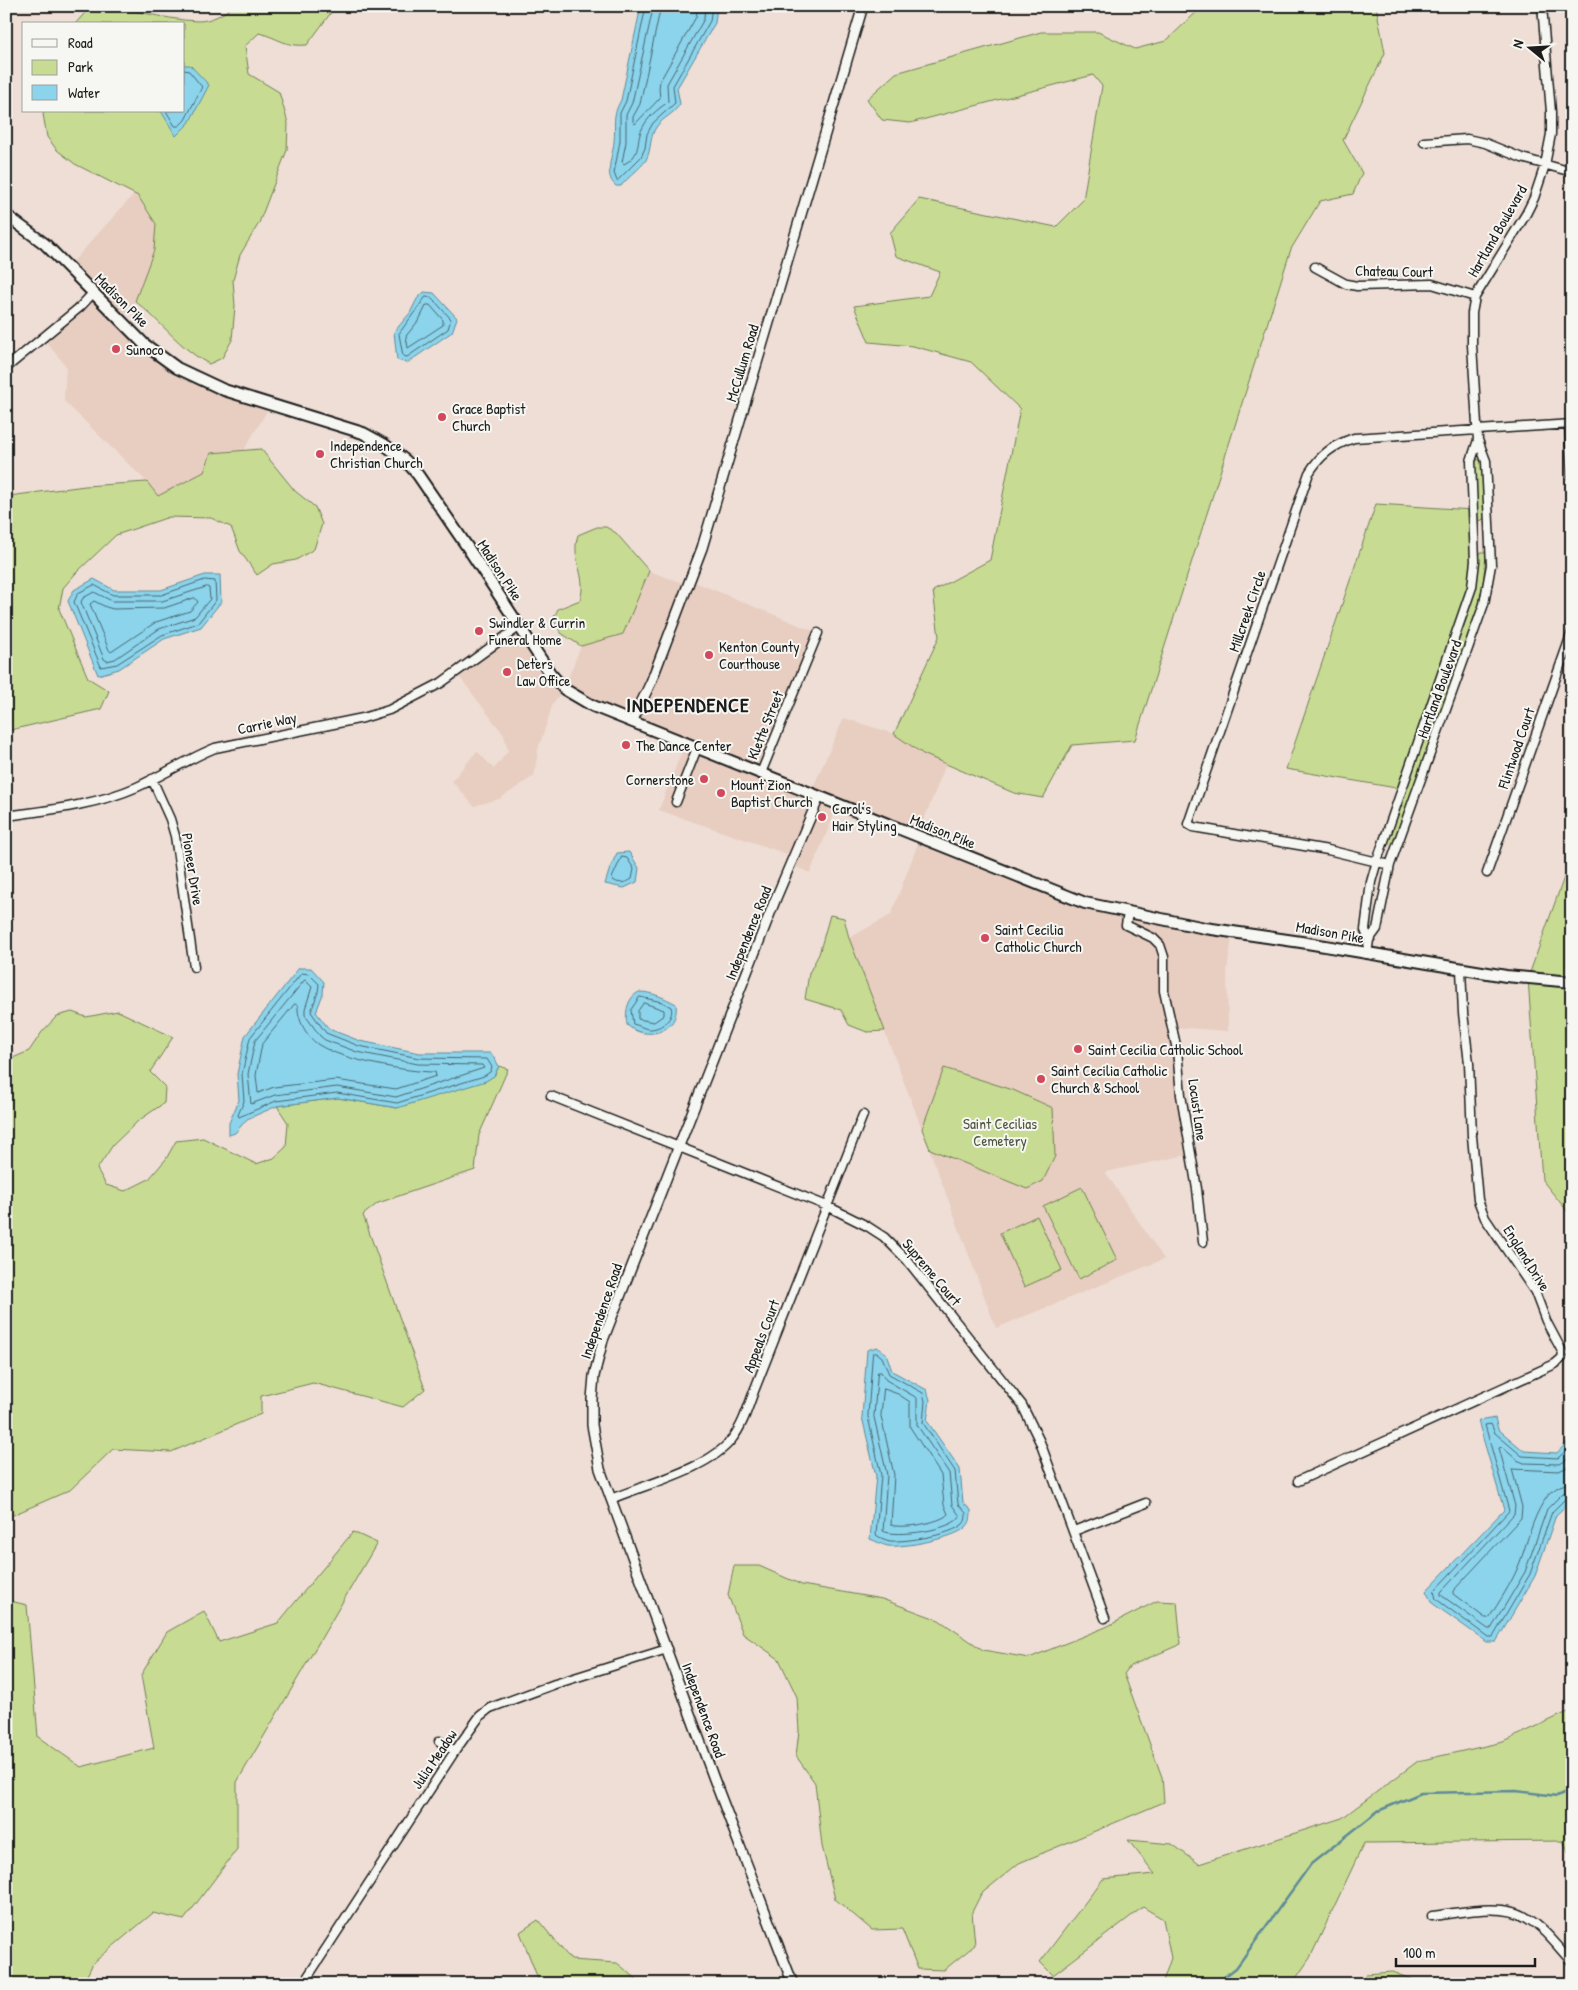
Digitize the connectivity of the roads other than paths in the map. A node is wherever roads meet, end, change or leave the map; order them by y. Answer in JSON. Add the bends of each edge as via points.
{"nodes":[{"id":1,"x":863,"y":6,"type":"edge"},
{"id":2,"x":1542,"y":6,"type":"edge"},
{"id":3,"x":1424,"y":142,"type":"dead end"},
{"id":4,"x":1545,"y":165,"type":"junction"},
{"id":5,"x":1572,"y":172,"type":"edge"},
{"id":6,"x":6,"y":214,"type":"edge"},
{"id":7,"x":1315,"y":267,"type":"dead end"},
{"id":8,"x":94,"y":293,"type":"junction"},
{"id":9,"x":1475,"y":297,"type":"junction"},
{"id":10,"x":6,"y":368,"type":"edge"},
{"id":11,"x":1570,"y":424,"type":"edge"},
{"id":12,"x":1478,"y":430,"type":"junction"},
{"id":13,"x":1478,"y":440,"type":"junction"},
{"id":14,"x":1572,"y":477,"type":"edge"},
{"id":15,"x":520,"y":626,"type":"junction"},
{"id":16,"x":1572,"y":632,"type":"edge"},
{"id":17,"x":818,"y":633,"type":"dead end"},
{"id":18,"x":632,"y":722,"type":"junction"},
{"id":19,"x":697,"y":748,"type":"junction"},
{"id":20,"x":761,"y":773,"type":"junction"},
{"id":21,"x":152,"y":779,"type":"junction"},
{"id":22,"x":818,"y":797,"type":"junction"},
{"id":23,"x":676,"y":802,"type":"dead end"},
{"id":24,"x":6,"y":816,"type":"edge"},
{"id":25,"x":1376,"y":861,"type":"junction"},
{"id":26,"x":1390,"y":865,"type":"junction"},
{"id":27,"x":1486,"y":873,"type":"dead end"},
{"id":28,"x":1128,"y":913,"type":"junction"},
{"id":29,"x":1369,"y":940,"type":"junction"},
{"id":30,"x":1367,"y":954,"type":"junction"},
{"id":31,"x":194,"y":967,"type":"dead end"},
{"id":32,"x":1461,"y":969,"type":"junction"},
{"id":33,"x":1572,"y":982,"type":"edge"},
{"id":34,"x":551,"y":1096,"type":"dead end"},
{"id":35,"x":863,"y":1115,"type":"dead end"},
{"id":36,"x":677,"y":1148,"type":"junction"},
{"id":37,"x":827,"y":1206,"type":"junction"},
{"id":38,"x":1203,"y":1242,"type":"dead end"},
{"id":39,"x":1298,"y":1481,"type":"dead end"},
{"id":40,"x":611,"y":1499,"type":"junction"},
{"id":41,"x":1146,"y":1503,"type":"dead end"},
{"id":42,"x":1074,"y":1531,"type":"junction"},
{"id":43,"x":1106,"y":1618,"type":"dead end"},
{"id":44,"x":667,"y":1649,"type":"junction"},
{"id":45,"x":439,"y":1741,"type":"dead end"},
{"id":46,"x":455,"y":1751,"type":"junction"},
{"id":47,"x":1432,"y":1916,"type":"dead end"},
{"id":48,"x":1572,"y":1962,"type":"edge"},
{"id":49,"x":302,"y":1984,"type":"edge"},
{"id":50,"x":794,"y":1984,"type":"edge"}],
"edges":[{"from":1,"to":18,"type":"street","name":"McCullum Road","via":[[702,548],[651,682]]},
{"from":2,"to":4,"type":"street","name":"Hartland Boulevard","via":[[1551,112]]},
{"from":3,"to":4,"type":"street","via":[[1467,139]]},
{"from":4,"to":5,"type":"street"},
{"from":4,"to":9,"type":"street","name":"Hartland Boulevard","via":[[1526,214]]},
{"from":6,"to":8,"type":"main road","name":"Madison Pike","via":[[44,244]]},
{"from":7,"to":9,"type":"street","name":"Chateau Court","via":[[1346,284],[1368,288],[1432,284]]},
{"from":8,"to":10,"type":"street"},
{"from":8,"to":15,"type":"main road","name":"Madison Pike","via":[[144,344],[177,368],[224,390],[363,433],[406,461]]},
{"from":9,"to":12,"type":"street","name":"Hartland Boulevard","via":[[1472,345]]},
{"from":11,"to":12,"type":"street","name":"Millcreek Circle"},
{"from":11,"to":14,"type":"street"},
{"from":12,"to":13,"type":"street","name":"Hartland Boulevard"},
{"from":12,"to":25,"type":"street","name":"Millcreek Circle","via":[[1354,438],[1340,442],[1316,462],[1309,473],[1188,824]]},
{"from":13,"to":25,"type":"street","name":"Hartland Boulevard","via":[[1472,461],[1475,561],[1472,587]]},
{"from":13,"to":26,"type":"street","name":"Hartland Boulevard","via":[[1486,461],[1489,583]]},
{"from":15,"to":18,"type":"main road","name":"Madison Pike","via":[[564,689],[593,706]]},
{"from":15,"to":21,"type":"street","name":"Carrie Way","via":[[441,683],[389,710],[215,748]]},
{"from":16,"to":27,"type":"street","name":"Flintwood Court"},
{"from":17,"to":20,"type":"street","name":"Klette Street"},
{"from":18,"to":19,"type":"main road","name":"Madison Pike"},
{"from":19,"to":20,"type":"main road","name":"Madison Pike"},
{"from":19,"to":23,"type":"street"},
{"from":20,"to":22,"type":"main road","name":"Madison Pike"},
{"from":21,"to":24,"type":"street","name":"Carrie Way","via":[[92,802]]},
{"from":21,"to":31,"type":"street","name":"Pioneer Drive","via":[[175,836]]},
{"from":22,"to":28,"type":"main road","name":"Madison Pike","via":[[1051,891]]},
{"from":22,"to":36,"type":"street","name":"Independence Road"},
{"from":25,"to":26,"type":"street","name":"Millcreek Circle"},
{"from":25,"to":29,"type":"street","name":"Hartland Boulevard","via":[[1365,930]]},
{"from":26,"to":29,"type":"street","name":"Hartland Boulevard","via":[[1377,929]]},
{"from":28,"to":30,"type":"main road","name":"Madison Pike"},
{"from":28,"to":38,"type":"street","name":"Locust Lane","via":[[1126,925],[1153,938],[1160,945],[1164,957],[1164,991],[1177,1050]]},
{"from":29,"to":30,"type":"street","name":"Hartland Boulevard"},
{"from":30,"to":32,"type":"main road","name":"Madison Pike"},
{"from":32,"to":33,"type":"main road","name":"Madison Pike"},
{"from":32,"to":39,"type":"street","name":"England Drive","via":[[1478,1200],[1485,1218],[1535,1292],[1564,1353],[1555,1364]]},
{"from":34,"to":36,"type":"street","name":"Supreme Court"},
{"from":35,"to":37,"type":"street","name":"Appeals Court"},
{"from":36,"to":37,"type":"street","name":"Supreme Court"},
{"from":36,"to":40,"type":"street","name":"Independence Road","via":[[608,1325],[594,1376],[592,1425],[600,1469]]},
{"from":37,"to":40,"type":"street","name":"Appeals Court","via":[[732,1440],[712,1458]]},
{"from":37,"to":42,"type":"street","name":"Supreme Court","via":[[875,1231],[907,1260],[1022,1404]]},
{"from":40,"to":44,"type":"street","name":"Independence Road"},
{"from":41,"to":42,"type":"street"},
{"from":42,"to":43,"type":"street","name":"Supreme Court"},
{"from":44,"to":46,"type":"street","name":"Julia Meadow","via":[[490,1708],[480,1716]]},
{"from":44,"to":50,"type":"street","name":"Independence Road","via":[[720,1796]]},
{"from":45,"to":46,"type":"street"},
{"from":46,"to":49,"type":"street","name":"Julia Meadow"},
{"from":47,"to":48,"type":"street","via":[[1491,1910],[1515,1912],[1538,1925]]}]}
